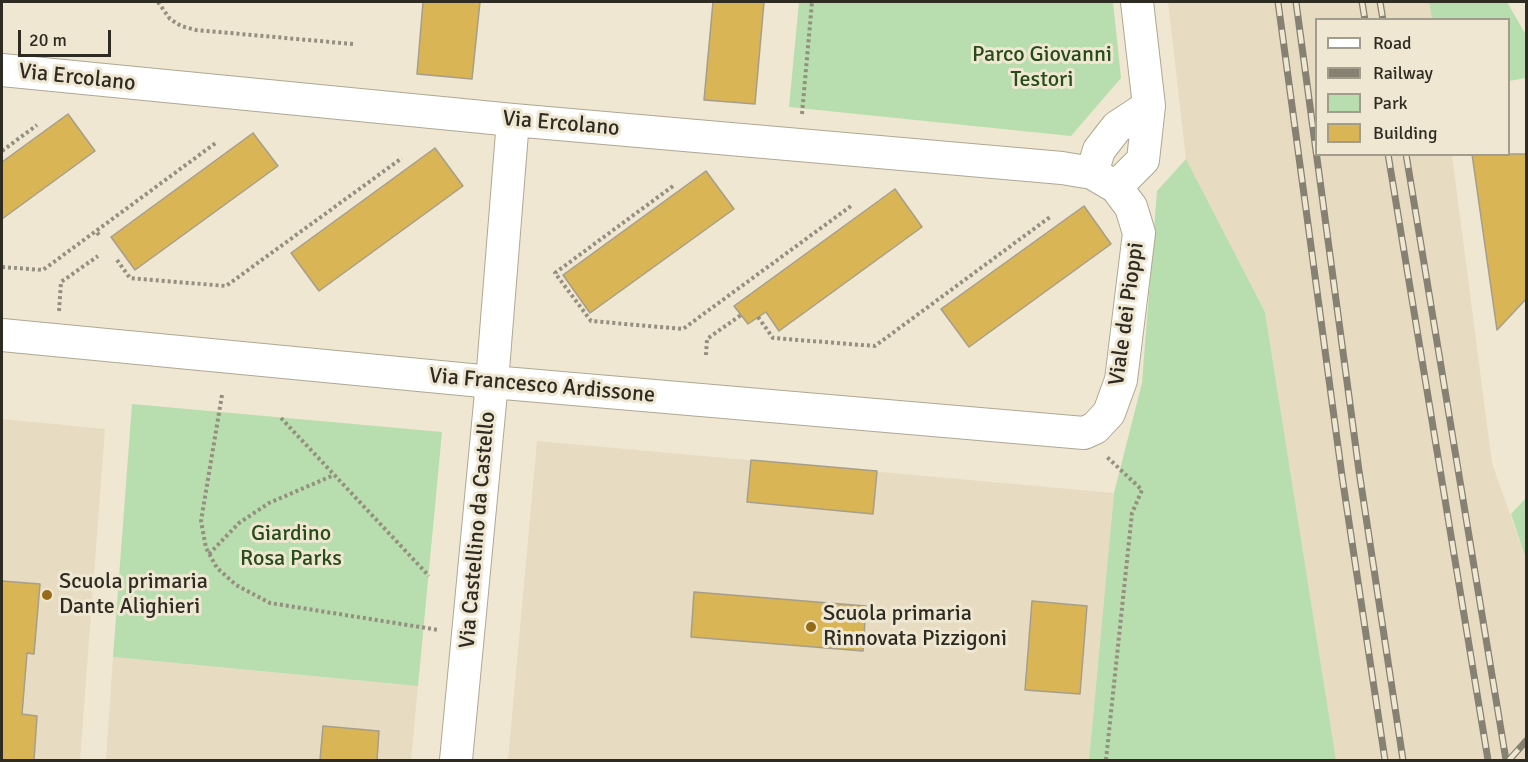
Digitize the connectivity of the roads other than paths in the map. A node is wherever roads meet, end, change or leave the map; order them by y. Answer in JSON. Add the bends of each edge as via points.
{"nodes":[{"id":1,"x":1137,"y":2,"type":"edge"},
{"id":2,"x":2,"y":70,"type":"edge"},
{"id":3,"x":513,"y":120,"type":"junction"},
{"id":4,"x":1104,"y":180,"type":"junction"},
{"id":5,"x":2,"y":335,"type":"edge"},
{"id":6,"x":492,"y":382,"type":"junction"},
{"id":7,"x":1084,"y":433,"type":"joint"},
{"id":8,"x":456,"y":760,"type":"edge"}],
"edges":[{"from":1,"to":4,"type":"street","via":[[1149,106],[1143,160]]},
{"from":2,"to":3,"type":"street","name":"Via Ercolano"},
{"from":3,"to":4,"type":"street","name":"Via Ercolano","via":[[1062,168]]},
{"from":3,"to":6,"type":"street","name":"Via Castellino da Castello"},
{"from":4,"to":7,"type":"street","name":"Viale dei Pioppi","via":[[1131,207],[1139,233],[1121,380],[1109,413]]},
{"from":5,"to":6,"type":"street","name":"Via Francesco Ardissone"},
{"from":6,"to":7,"type":"street","name":"Via Francesco Ardissone"},
{"from":6,"to":8,"type":"street","name":"Via Castellino da Castello"}]}
